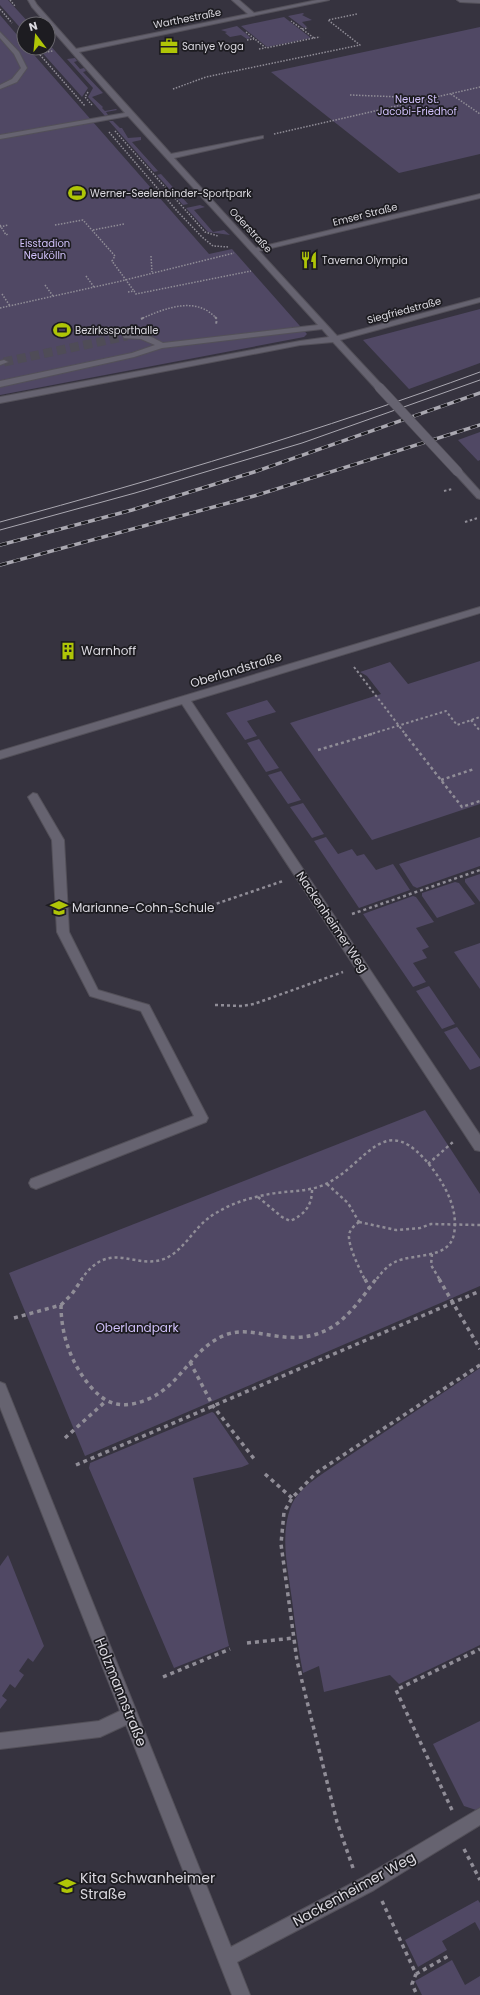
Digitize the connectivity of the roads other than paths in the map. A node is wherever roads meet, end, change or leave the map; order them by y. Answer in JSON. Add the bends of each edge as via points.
{"nodes":[{"id":1,"x":31,"y":0,"type":"edge"},
{"id":2,"x":235,"y":0,"type":"edge"},
{"id":3,"x":326,"y":0,"type":"edge"},
{"id":4,"x":460,"y":0,"type":"edge"},
{"id":5,"x":480,"y":1,"type":"edge"},
{"id":6,"x":254,"y":15,"type":"junction"},
{"id":7,"x":0,"y":34,"type":"edge"},
{"id":8,"x":75,"y":50,"type":"junction"},
{"id":9,"x":0,"y":88,"type":"edge"},
{"id":10,"x":130,"y":114,"type":"junction"},
{"id":11,"x":261,"y":136,"type":"road end"},
{"id":12,"x":0,"y":137,"type":"edge"},
{"id":13,"x":168,"y":157,"type":"junction"},
{"id":14,"x":480,"y":196,"type":"edge"},
{"id":15,"x":255,"y":250,"type":"junction"},
{"id":16,"x":480,"y":300,"type":"edge"},
{"id":17,"x":324,"y":326,"type":"junction"},
{"id":18,"x":128,"y":336,"type":"tunnel mouth"},
{"id":19,"x":334,"y":338,"type":"junction"},
{"id":20,"x":161,"y":346,"type":"junction"},
{"id":21,"x":0,"y":384,"type":"edge"},
{"id":22,"x":0,"y":400,"type":"edge"},
{"id":23,"x":480,"y":494,"type":"edge"},
{"id":24,"x":480,"y":610,"type":"edge"},
{"id":25,"x":184,"y":699,"type":"junction"},
{"id":26,"x":0,"y":755,"type":"edge"},
{"id":27,"x":33,"y":797,"type":"dead end"},
{"id":28,"x":480,"y":1146,"type":"edge"},
{"id":29,"x":36,"y":1184,"type":"dead end"},
{"id":30,"x":0,"y":1389,"type":"edge"},
{"id":31,"x":130,"y":1715,"type":"junction"},
{"id":32,"x":0,"y":1741,"type":"edge"},
{"id":33,"x":480,"y":1816,"type":"edge"},
{"id":34,"x":227,"y":1958,"type":"junction"},
{"id":35,"x":242,"y":1995,"type":"edge"}],
"edges":[{"from":1,"to":8,"type":"street","name":"Oderstraße"},
{"from":2,"to":6,"type":"street"},
{"from":3,"to":6,"type":"street","name":"Warthestraße"},
{"from":4,"to":5,"type":"street"},
{"from":6,"to":8,"type":"street","name":"Warthestraße"},
{"from":7,"to":9,"type":"street","via":[[20,58],[24,68],[16,80]]},
{"from":8,"to":10,"type":"street","name":"Oderstraße"},
{"from":10,"to":12,"type":"street","via":[[6,132]]},
{"from":10,"to":13,"type":"street","name":"Oderstraße"},
{"from":11,"to":13,"type":"street"},
{"from":13,"to":15,"type":"street","name":"Oderstraße"},
{"from":14,"to":15,"type":"street","name":"Emser Straße"},
{"from":15,"to":17,"type":"street","name":"Oderstraße"},
{"from":16,"to":19,"type":"street","name":"Siegfriedstraße"},
{"from":17,"to":19,"type":"street","name":"Oderstraße"},
{"from":17,"to":20,"type":"street"},
{"from":18,"to":20,"type":"street","via":[[147,337]]},
{"from":19,"to":22,"type":"street","name":"Siegfriedstraße"},
{"from":19,"to":23,"type":"street","name":"Oderstraße","bridge":true},
{"from":20,"to":21,"type":"street","via":[[134,355]]},
{"from":24,"to":25,"type":"street","name":"Oberlandstraße"},
{"from":25,"to":26,"type":"street","name":"Oberlandstraße"},
{"from":25,"to":28,"type":"street","name":"Nackenheimer Weg"},
{"from":27,"to":29,"type":"street","via":[[58,840],[63,932],[94,993],[145,1008],[202,1118]]},
{"from":30,"to":31,"type":"street","name":"Holzmannstraße"},
{"from":31,"to":32,"type":"street","via":[[100,1729]]},
{"from":31,"to":34,"type":"street","name":"Holzmannstraße"},
{"from":33,"to":34,"type":"street","name":"Nackenheimer Weg","via":[[368,1884]]},
{"from":34,"to":35,"type":"street","name":"Holzmannstraße"}]}
